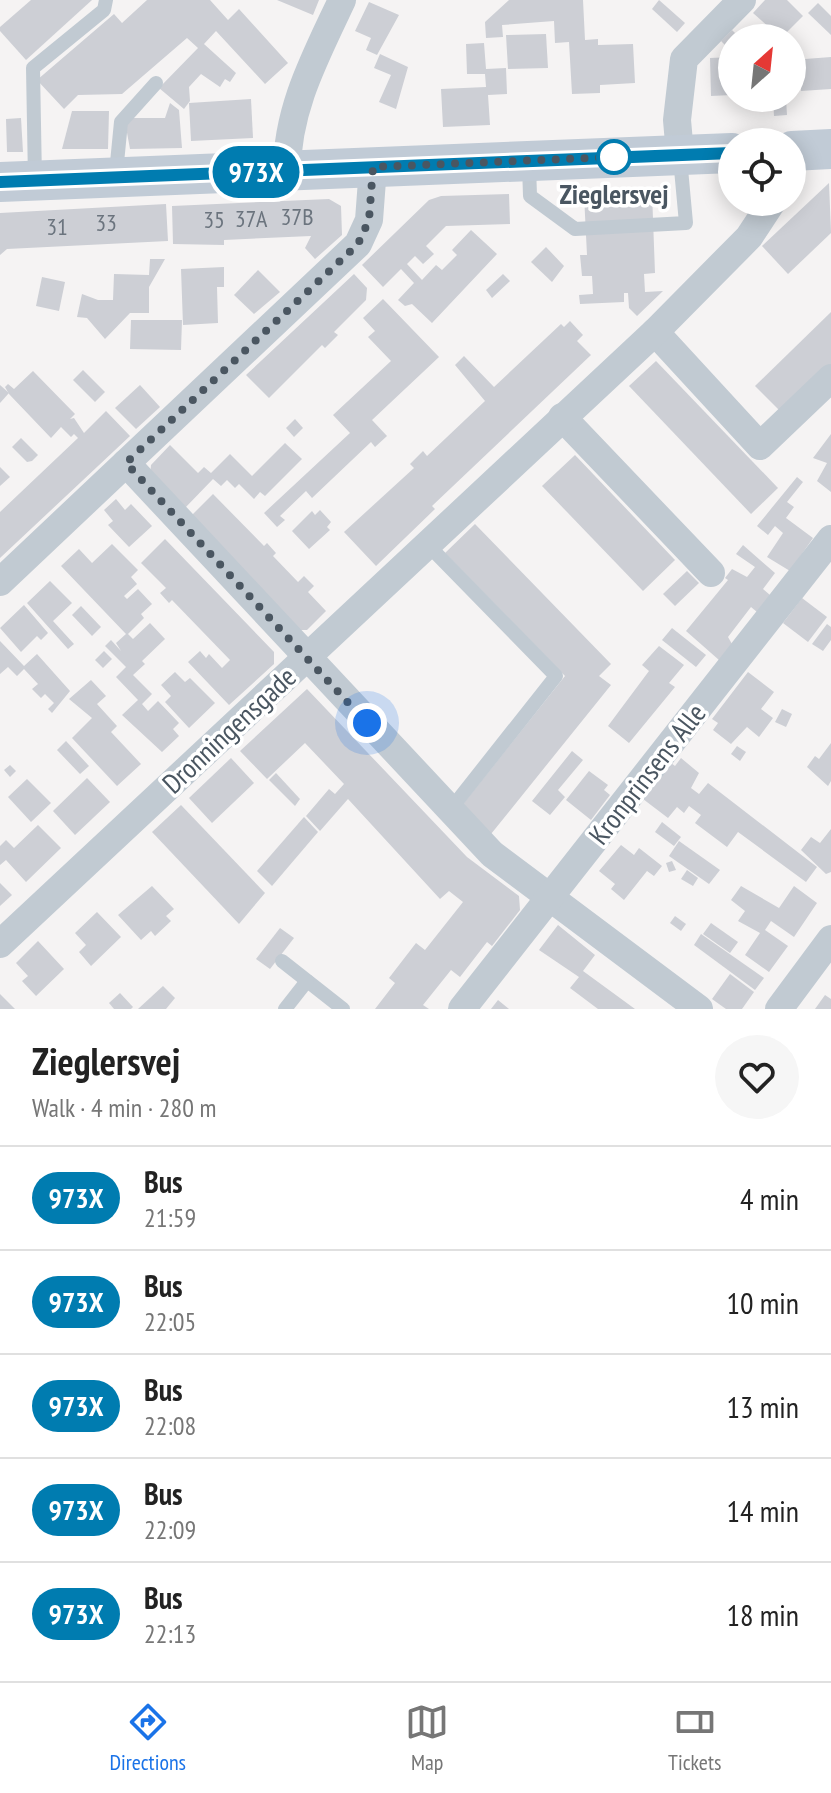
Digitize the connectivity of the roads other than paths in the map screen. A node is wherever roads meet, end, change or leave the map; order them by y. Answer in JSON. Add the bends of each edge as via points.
{"nodes":[{"id":1,"x":106,"y":0,"type":"edge"},
{"id":2,"x":342,"y":0,"type":"edge"},
{"id":3,"x":742,"y":0,"type":"edge"},
{"id":4,"x":156,"y":83,"type":"dead end"},
{"id":5,"x":718,"y":153,"type":"edge"},
{"id":6,"x":680,"y":154,"type":"junction"},
{"id":7,"x":529,"y":160,"type":"junction"},
{"id":8,"x":373,"y":167,"type":"junction"},
{"id":9,"x":287,"y":171,"type":"junction"},
{"id":10,"x":115,"y":178,"type":"junction"},
{"id":11,"x":17,"y":181,"type":"edge"},
{"id":12,"x":763,"y":216,"type":"edge"},
{"id":13,"x":655,"y":332,"type":"junction"},
{"id":14,"x":831,"y":378,"type":"edge"},
{"id":15,"x":562,"y":417,"type":"junction"},
{"id":16,"x":126,"y":463,"type":"junction"},
{"id":17,"x":831,"y":539,"type":"edge"},
{"id":18,"x":427,"y":544,"type":"junction"},
{"id":19,"x":711,"y":573,"type":"dead end"},
{"id":20,"x":0,"y":582,"type":"edge"},
{"id":21,"x":306,"y":659,"type":"junction"},
{"id":22,"x":450,"y":810,"type":"junction"},
{"id":23,"x":549,"y":898,"type":"junction"},
{"id":24,"x":831,"y":939,"type":"edge"},
{"id":25,"x":0,"y":944,"type":"edge"},
{"id":26,"x":282,"y":961,"type":"dead end"},
{"id":27,"x":307,"y":981,"type":"junction"},
{"id":28,"x":285,"y":1009,"type":"edge"},
{"id":29,"x":343,"y":1009,"type":"edge"},
{"id":30,"x":462,"y":1009,"type":"edge"},
{"id":31,"x":699,"y":1009,"type":"edge"},
{"id":32,"x":779,"y":1009,"type":"edge"}],
"edges":[{"from":1,"to":11,"type":"lane","via":[[104,10],[33,68]]},
{"from":2,"to":9,"type":"street","via":[[300,91],[287,136]]},
{"from":3,"to":6,"type":"street","via":[[684,59],[677,120]]},
{"from":4,"to":10,"type":"lane","via":[[121,122]]},
{"from":5,"to":6,"type":"main road"},
{"from":6,"to":7,"type":"main road"},
{"from":6,"to":7,"type":"lane","via":[[686,223],[575,229],[530,196]]},
{"from":7,"to":8,"type":"main road"},
{"from":8,"to":9,"type":"main road"},
{"from":8,"to":16,"type":"street","via":[[369,220],[358,244]]},
{"from":9,"to":10,"type":"main road"},
{"from":10,"to":11,"type":"main road"},
{"from":12,"to":13,"type":"street","name":"Dronningensgade","via":[[749,237]]},
{"from":13,"to":14,"type":"street","via":[[760,446]]},
{"from":13,"to":15,"type":"street","name":"Dronningensgade"},
{"from":15,"to":18,"type":"street","name":"Dronningensgade"},
{"from":15,"to":19,"type":"street"},
{"from":16,"to":20,"type":"street"},
{"from":16,"to":21,"type":"street"},
{"from":17,"to":23,"type":"street","name":"Kronprinsens Alle"},
{"from":18,"to":21,"type":"street","name":"Dronningensgade"},
{"from":18,"to":22,"type":"lane","via":[[556,676]]},
{"from":21,"to":22,"type":"street"},
{"from":21,"to":25,"type":"street","name":"Dronningensgade"},
{"from":22,"to":23,"type":"street","via":[[492,854]]},
{"from":23,"to":30,"type":"street","name":"Kronprinsens Alle"},
{"from":23,"to":31,"type":"street"},
{"from":24,"to":32,"type":"street"},
{"from":26,"to":27,"type":"lane"},
{"from":27,"to":28,"type":"lane"},
{"from":27,"to":29,"type":"lane"}]}
